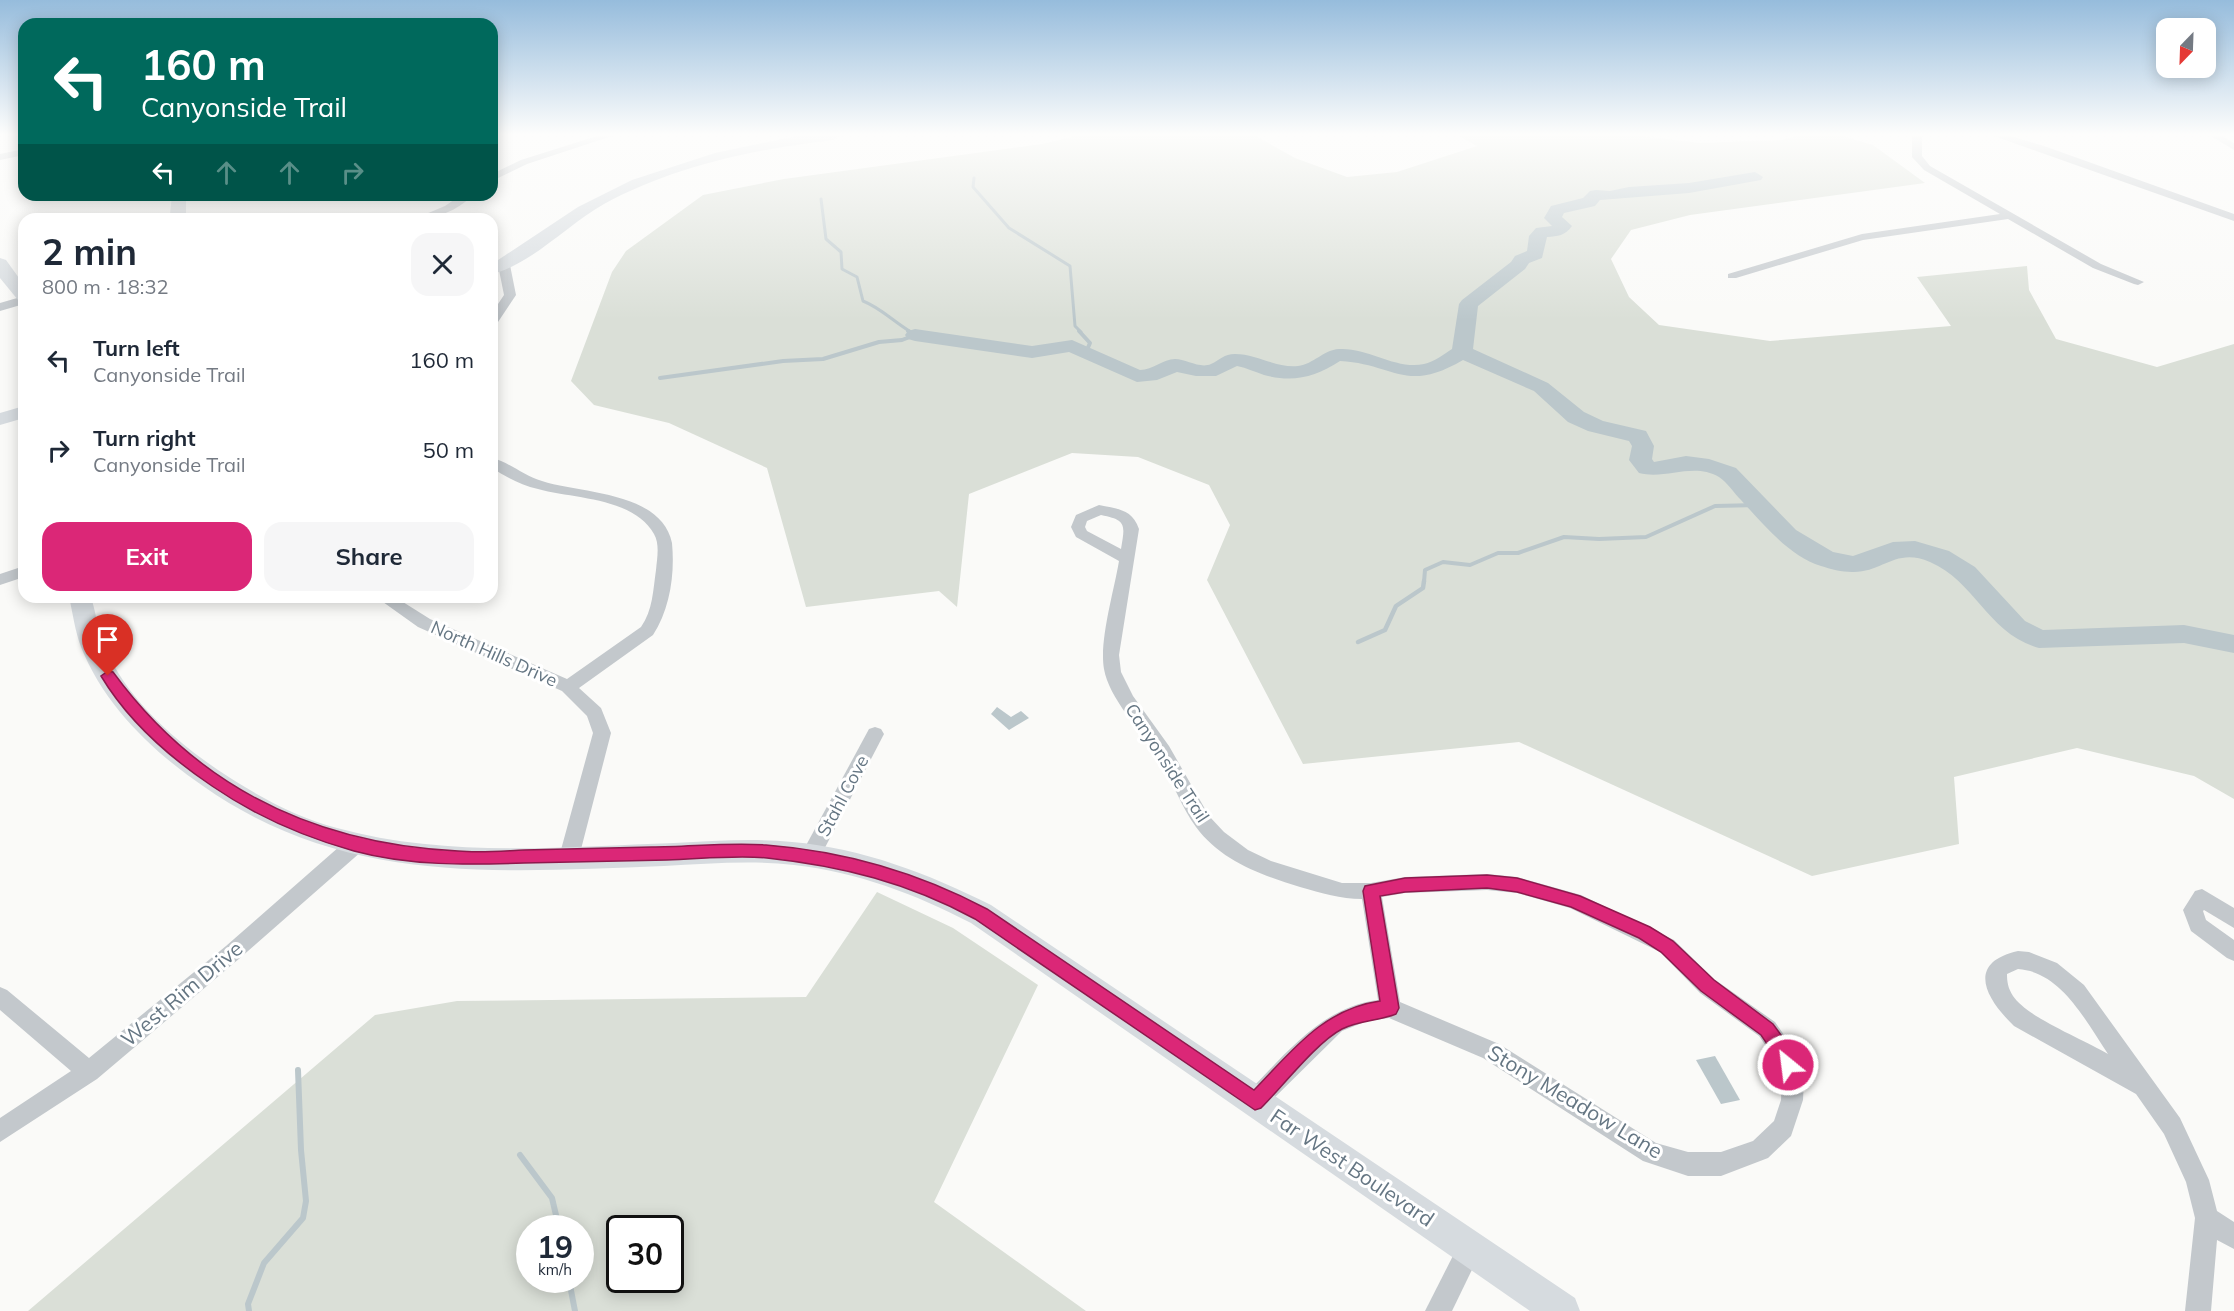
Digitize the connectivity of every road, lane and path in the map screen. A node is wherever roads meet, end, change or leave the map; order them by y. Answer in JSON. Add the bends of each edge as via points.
{"nodes":[{"id":1,"x":609,"y":197,"type":"edge"},
{"id":2,"x":1977,"y":197,"type":"edge"},
{"id":3,"x":2177,"y":197,"type":"edge"},
{"id":4,"x":459,"y":201,"type":"edge"},
{"id":5,"x":435,"y":213,"type":"edge"},
{"id":6,"x":2009,"y":216,"type":"junction"},
{"id":7,"x":2234,"y":218,"type":"edge"},
{"id":8,"x":0,"y":263,"type":"edge"},
{"id":9,"x":498,"y":267,"type":"edge"},
{"id":10,"x":1732,"y":276,"type":"dead end"},
{"id":11,"x":2138,"y":282,"type":"dead end"},
{"id":12,"x":18,"y":290,"type":"edge"},
{"id":13,"x":18,"y":300,"type":"edge"},
{"id":14,"x":0,"y":307,"type":"edge"},
{"id":15,"x":498,"y":313,"type":"edge"},
{"id":16,"x":18,"y":414,"type":"edge"},
{"id":17,"x":0,"y":419,"type":"edge"},
{"id":18,"x":498,"y":466,"type":"edge"},
{"id":19,"x":1127,"y":558,"type":"dead end"},
{"id":20,"x":18,"y":573,"type":"edge"},
{"id":21,"x":0,"y":580,"type":"edge"},
{"id":22,"x":82,"y":603,"type":"edge"},
{"id":23,"x":393,"y":603,"type":"edge"},
{"id":24,"x":568,"y":687,"type":"junction"},
{"id":25,"x":875,"y":734,"type":"dead end"},
{"id":26,"x":355,"y":845,"type":"junction"},
{"id":27,"x":569,"y":857,"type":"junction"},
{"id":28,"x":810,"y":857,"type":"junction"},
{"id":29,"x":1371,"y":891,"type":"junction"},
{"id":30,"x":2234,"y":919,"type":"edge"},
{"id":31,"x":2234,"y":952,"type":"edge"},
{"id":32,"x":0,"y":996,"type":"edge"},
{"id":33,"x":1390,"y":1008,"type":"junction"},
{"id":34,"x":89,"y":1072,"type":"junction"},
{"id":35,"x":2142,"y":1086,"type":"junction"},
{"id":36,"x":1255,"y":1101,"type":"junction"},
{"id":37,"x":0,"y":1131,"type":"edge"},
{"id":38,"x":2207,"y":1218,"type":"junction"},
{"id":39,"x":2234,"y":1237,"type":"edge"},
{"id":40,"x":1470,"y":1249,"type":"junction"},
{"id":41,"x":1438,"y":1311,"type":"edge"},
{"id":42,"x":1562,"y":1311,"type":"edge"},
{"id":43,"x":2198,"y":1311,"type":"edge"}],
"edges":[{"from":1,"to":9,"type":"street"},
{"from":2,"to":6,"type":"street"},
{"from":3,"to":7,"type":"street"},
{"from":4,"to":5,"type":"street"},
{"from":6,"to":10,"type":"street","via":[[1862,237]]},
{"from":6,"to":11,"type":"street","via":[[2097,266]]},
{"from":8,"to":12,"type":"street"},
{"from":9,"to":15,"type":"street","via":[[504,273],[510,295]]},
{"from":13,"to":14,"type":"street"},
{"from":16,"to":17,"type":"street"},
{"from":18,"to":24,"type":"street","via":[[544,487],[632,507],[663,534],[665,550],[656,619],[647,631]]},
{"from":19,"to":29,"type":"street","name":"Canyonside Trail","via":[[1111,656],[1113,672],[1202,821],[1241,856],[1266,868],[1342,891]]},
{"from":20,"to":21,"type":"street"},
{"from":22,"to":26,"type":"street","name":"Far West Boulevard","via":[[93,646],[108,676],[160,737],[236,795],[292,824]]},
{"from":23,"to":24,"type":"street","name":"North Hills Drive","via":[[424,623]]},
{"from":24,"to":27,"type":"street","name":"North Hills Drive","via":[[595,713],[602,733]]},
{"from":25,"to":28,"type":"street","name":"Stahl Cove"},
{"from":26,"to":27,"type":"street","name":"Far West Boulevard","via":[[459,858]]},
{"from":26,"to":34,"type":"street","name":"West Rim Drive"},
{"from":27,"to":28,"type":"street","name":"Far West Boulevard","via":[[765,851]]},
{"from":28,"to":36,"type":"street","name":"Far West Boulevard","via":[[903,879],[944,894],[981,914]]},
{"from":29,"to":33,"type":"street"},
{"from":29,"to":33,"type":"street","name":"Stony Meadow Lane","via":[[1416,884],[1517,885],[1574,901],[1644,933],[1667,946],[1707,986],[1767,1029],[1783,1052],[1793,1077],[1792,1100],[1783,1128],[1760,1150],[1721,1164],[1688,1164],[1651,1153],[1491,1051]]},
{"from":30,"to":31,"type":"street","via":[[2202,897],[2193,910],[2199,925]]},
{"from":32,"to":34,"type":"street"},
{"from":33,"to":36,"type":"street","via":[[1366,1011],[1335,1024]]},
{"from":34,"to":37,"type":"street","name":"West Rim Drive"},
{"from":35,"to":35,"type":"street","via":[[2062,976],[2023,959],[2006,962],[1997,969],[1998,987],[2006,1004],[2022,1019]]},
{"from":35,"to":38,"type":"street","via":[[2172,1126],[2197,1180]]},
{"from":36,"to":40,"type":"street","name":"Far West Boulevard"},
{"from":38,"to":39,"type":"street"},
{"from":38,"to":43,"type":"street"},
{"from":40,"to":41,"type":"street"},
{"from":40,"to":42,"type":"street","name":"Far West Boulevard"}]}
